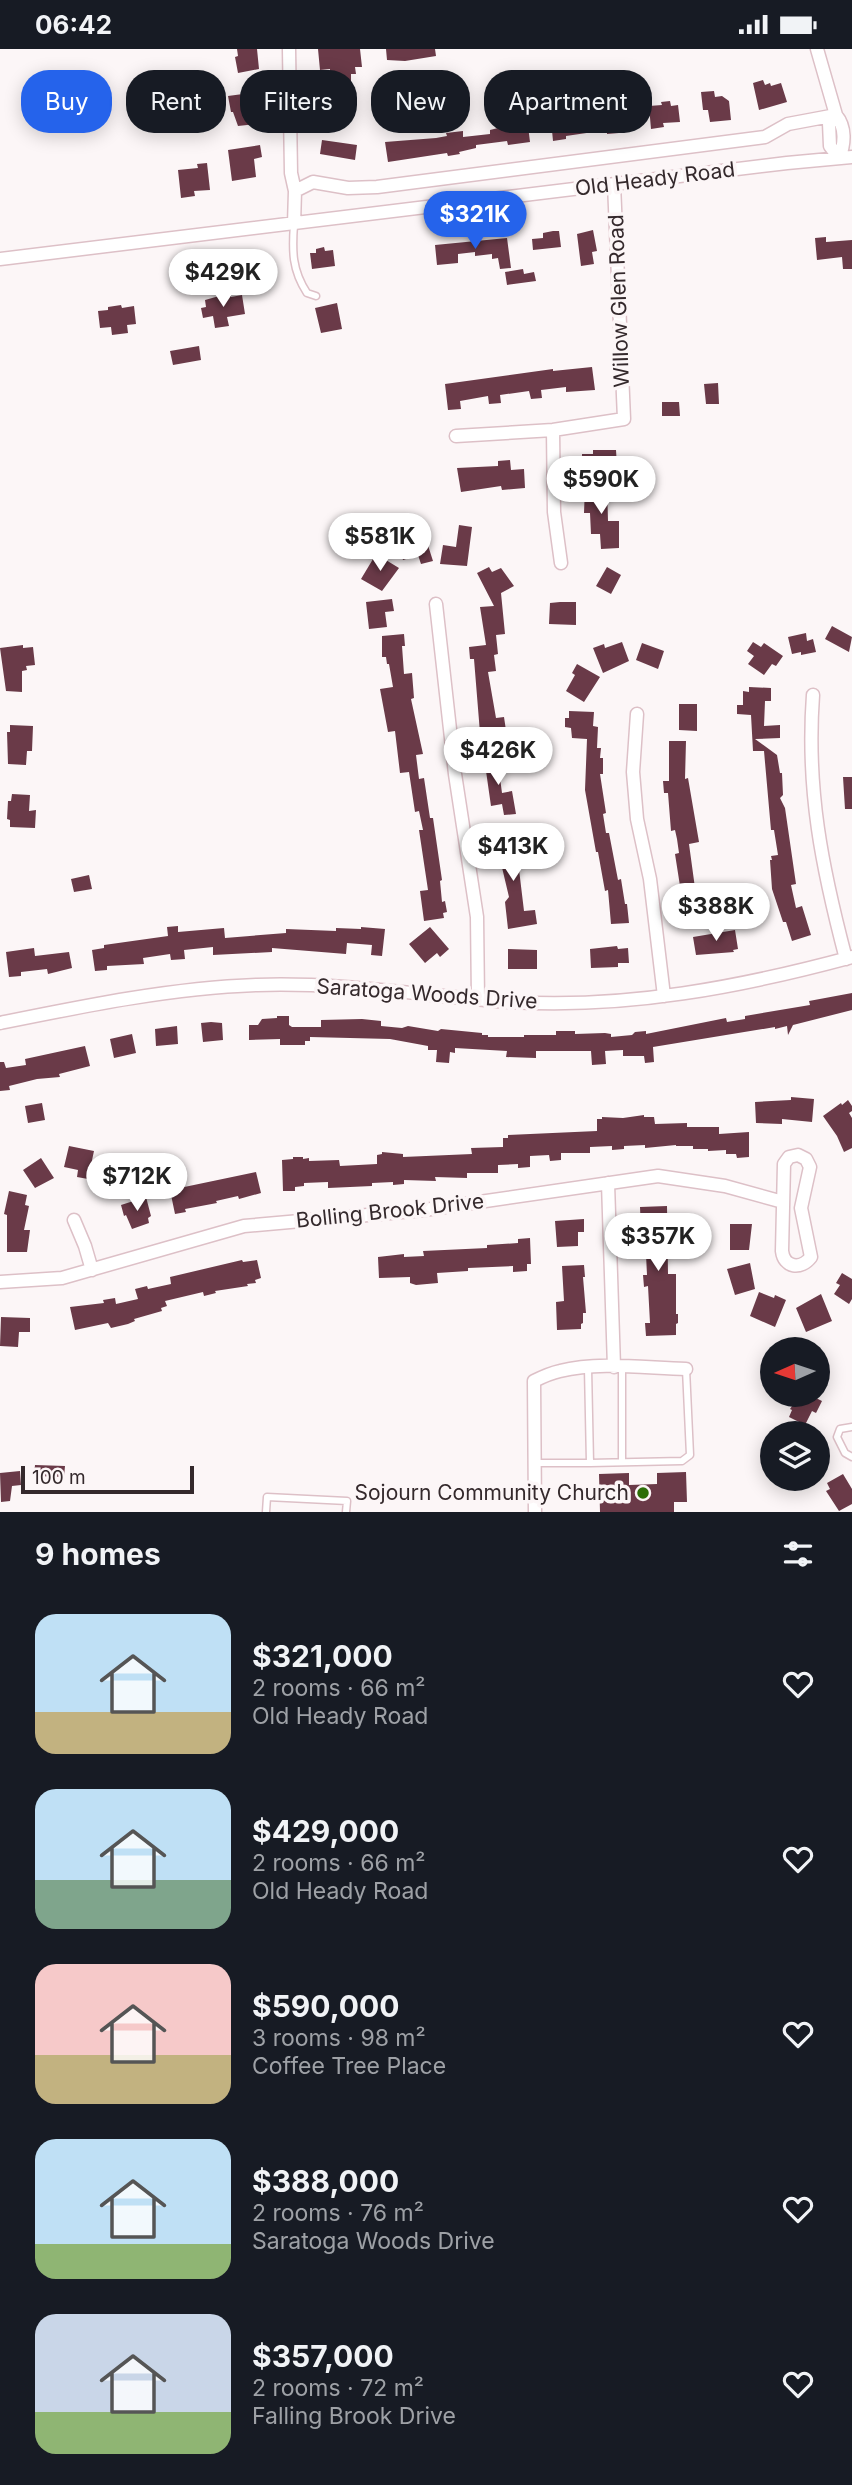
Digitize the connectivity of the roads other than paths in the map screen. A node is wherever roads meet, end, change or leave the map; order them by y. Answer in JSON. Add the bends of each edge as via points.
{"nodes":[{"id":1,"x":289,"y":49,"type":"edge"},
{"id":2,"x":817,"y":49,"type":"edge"},
{"id":3,"x":836,"y":115,"type":"junction"},
{"id":4,"x":845,"y":157,"type":"edge"},
{"id":5,"x":614,"y":184,"type":"junction"},
{"id":6,"x":295,"y":191,"type":"junction"},
{"id":7,"x":294,"y":224,"type":"junction"},
{"id":8,"x":0,"y":259,"type":"edge"},
{"id":9,"x":316,"y":296,"type":"dead end"},
{"id":10,"x":554,"y":430,"type":"junction"},
{"id":11,"x":456,"y":436,"type":"dead end"},
{"id":12,"x":561,"y":563,"type":"dead end"},
{"id":13,"x":436,"y":604,"type":"dead end"},
{"id":14,"x":813,"y":695,"type":"dead end"},
{"id":15,"x":637,"y":714,"type":"dead end"},
{"id":16,"x":849,"y":958,"type":"edge"},
{"id":17,"x":664,"y":996,"type":"junction"},
{"id":18,"x":478,"y":999,"type":"junction"},
{"id":19,"x":0,"y":1023,"type":"edge"},
{"id":20,"x":608,"y":1183,"type":"junction"},
{"id":21,"x":783,"y":1202,"type":"junction"},
{"id":22,"x":801,"y":1208,"type":"junction"},
{"id":23,"x":74,"y":1220,"type":"dead end"},
{"id":24,"x":92,"y":1270,"type":"junction"},
{"id":25,"x":0,"y":1282,"type":"edge"},
{"id":26,"x":618,"y":1367,"type":"junction"},
{"id":27,"x":588,"y":1368,"type":"junction"},
{"id":28,"x":686,"y":1369,"type":"joint"},
{"id":29,"x":852,"y":1427,"type":"edge"},
{"id":30,"x":852,"y":1457,"type":"edge"},
{"id":31,"x":622,"y":1462,"type":"junction"},
{"id":32,"x":535,"y":1463,"type":"junction"},
{"id":33,"x":590,"y":1463,"type":"junction"},
{"id":34,"x":266,"y":1512,"type":"edge"},
{"id":35,"x":346,"y":1512,"type":"edge"},
{"id":36,"x":535,"y":1512,"type":"edge"}],
"edges":[{"from":1,"to":6,"type":"street"},
{"from":2,"to":3,"type":"street"},
{"from":3,"to":4,"type":"street","via":[[829,123],[830,146]]},
{"from":3,"to":6,"type":"street","via":[[788,124],[765,137],[377,187],[313,182]]},
{"from":4,"to":5,"type":"street","name":"Old Heady Road"},
{"from":5,"to":7,"type":"street","name":"Old Heady Road"},
{"from":5,"to":10,"type":"street","name":"Willow Glen Road","via":[[624,419]]},
{"from":6,"to":7,"type":"street"},
{"from":7,"to":8,"type":"street","name":"Old Heady Road"},
{"from":7,"to":9,"type":"lane","via":[[292,258],[307,293]]},
{"from":10,"to":11,"type":"street"},
{"from":10,"to":12,"type":"street","via":[[554,512]]},
{"from":13,"to":18,"type":"street","via":[[477,916]]},
{"from":14,"to":16,"type":"street","via":[[814,808],[826,884]]},
{"from":15,"to":17,"type":"street","via":[[637,819],[650,879]]},
{"from":16,"to":17,"type":"street","name":"Saratoga Woods Drive","via":[[751,983]]},
{"from":17,"to":18,"type":"street","name":"Saratoga Woods Drive","via":[[576,1002]]},
{"from":18,"to":19,"type":"street","name":"Saratoga Woods Drive","via":[[258,985],[167,993]]},
{"from":20,"to":21,"type":"street","name":"Bolling Brook Drive","via":[[658,1176],[725,1186]]},
{"from":20,"to":24,"type":"street","name":"Bolling Brook Drive","via":[[424,1210],[244,1226]]},
{"from":20,"to":26,"type":"street"},
{"from":21,"to":22,"type":"lane"},
{"from":21,"to":22,"type":"street","via":[[784,1164],[789,1157],[803,1156],[810,1167]]},
{"from":21,"to":22,"type":"street","via":[[782,1256],[793,1266],[804,1265],[811,1257]]},
{"from":23,"to":24,"type":"street"},
{"from":24,"to":25,"type":"street","name":"Bolling Brook Drive","via":[[62,1278]]},
{"from":26,"to":27,"type":"street"},
{"from":26,"to":28,"type":"street"},
{"from":26,"to":31,"type":"lane"},
{"from":27,"to":32,"type":"street","via":[[560,1371],[534,1381]]},
{"from":27,"to":33,"type":"lane"},
{"from":28,"to":31,"type":"lane","via":[[690,1455],[682,1461]]},
{"from":29,"to":30,"type":"lane","via":[[840,1429],[837,1437]]},
{"from":31,"to":33,"type":"lane"},
{"from":32,"to":33,"type":"lane"},
{"from":32,"to":36,"type":"street"},
{"from":34,"to":35,"type":"lane","via":[[267,1497],[347,1500]]}]}
